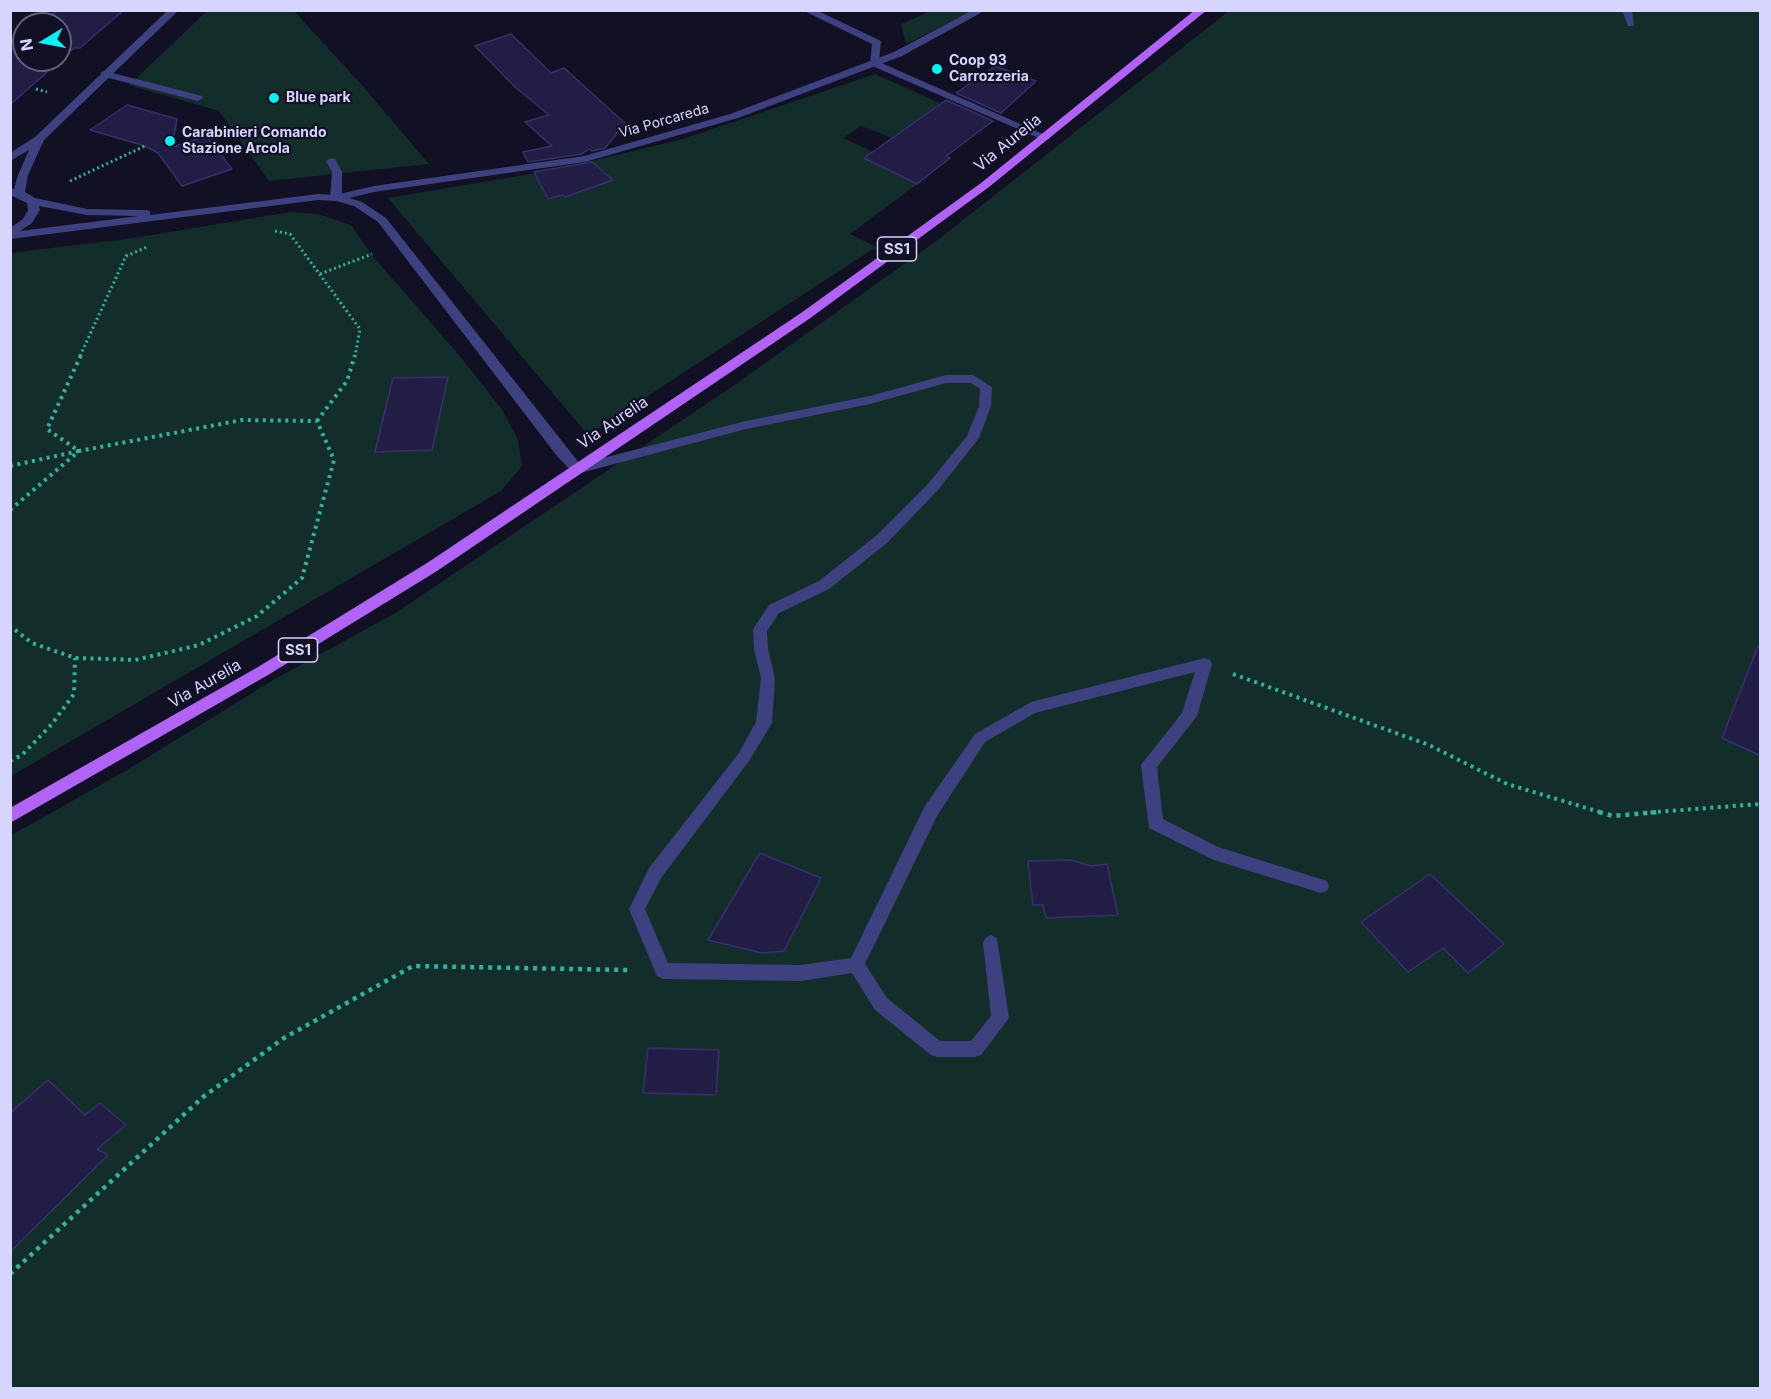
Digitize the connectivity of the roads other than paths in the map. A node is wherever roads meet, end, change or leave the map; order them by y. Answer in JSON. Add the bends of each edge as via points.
{"nodes":[{"id":1,"x":174,"y":10,"type":"edge"},
{"id":2,"x":807,"y":10,"type":"edge"},
{"id":3,"x":981,"y":10,"type":"edge"},
{"id":4,"x":1202,"y":10,"type":"edge"},
{"id":5,"x":1627,"y":10,"type":"edge"},
{"id":6,"x":1631,"y":24,"type":"dead end"},
{"id":7,"x":874,"y":63,"type":"junction"},
{"id":8,"x":105,"y":74,"type":"junction"},
{"id":9,"x":198,"y":98,"type":"dead end"},
{"id":10,"x":1045,"y":137,"type":"junction"},
{"id":11,"x":39,"y":139,"type":"junction"},
{"id":12,"x":10,"y":158,"type":"edge"},
{"id":13,"x":331,"y":161,"type":"dead end"},
{"id":14,"x":15,"y":192,"type":"edge"},
{"id":15,"x":336,"y":198,"type":"junction"},
{"id":16,"x":32,"y":201,"type":"junction"},
{"id":17,"x":188,"y":213,"type":"junction"},
{"id":18,"x":10,"y":235,"type":"edge"},
{"id":19,"x":577,"y":469,"type":"junction"},
{"id":20,"x":10,"y":816,"type":"edge"},
{"id":21,"x":1321,"y":886,"type":"dead end"},
{"id":22,"x":991,"y":943,"type":"dead end"},
{"id":23,"x":856,"y":965,"type":"junction"}],
"edges":[{"from":1,"to":8,"type":"street"},
{"from":2,"to":7,"type":"street","via":[[877,44]]},
{"from":3,"to":7,"type":"street","name":"Via Porcareda"},
{"from":4,"to":10,"type":"main road","name":"Via Aurelia","number":"SS1"},
{"from":5,"to":6,"type":"street"},
{"from":7,"to":10,"type":"street"},
{"from":7,"to":15,"type":"street","name":"Via Porcareda","via":[[734,116],[585,159],[374,189]]},
{"from":8,"to":9,"type":"street"},
{"from":8,"to":11,"type":"street"},
{"from":10,"to":19,"type":"main road","name":"Via Aurelia","number":"SS1","via":[[805,316]]},
{"from":11,"to":12,"type":"street"},
{"from":11,"to":14,"type":"street"},
{"from":13,"to":15,"type":"street","via":[[337,172]]},
{"from":14,"to":16,"type":"street"},
{"from":15,"to":17,"type":"street","name":"Via Porcareda"},
{"from":15,"to":19,"type":"street","name":"Via Porcareda","via":[[358,204],[382,220]]},
{"from":16,"to":17,"type":"street","via":[[87,212]]},
{"from":16,"to":18,"type":"street","via":[[34,210],[28,221]]},
{"from":17,"to":18,"type":"street"},
{"from":19,"to":20,"type":"main road","name":"Via Aurelia","number":"SS1","via":[[432,567],[273,665]]},
{"from":19,"to":23,"type":"street","via":[[946,379],[973,380],[986,387],[985,405],[973,438],[933,487],[882,539],[824,585],[774,609],[760,630],[768,678],[764,723],[744,757],[655,873],[637,909],[663,971],[801,973]]},
{"from":21,"to":23,"type":"street","via":[[1214,853],[1155,823],[1149,765],[1190,716],[1205,664],[1031,708],[980,738],[931,811]]},
{"from":22,"to":23,"type":"street","via":[[1000,1018],[975,1049],[937,1048],[881,1004]]}]}
